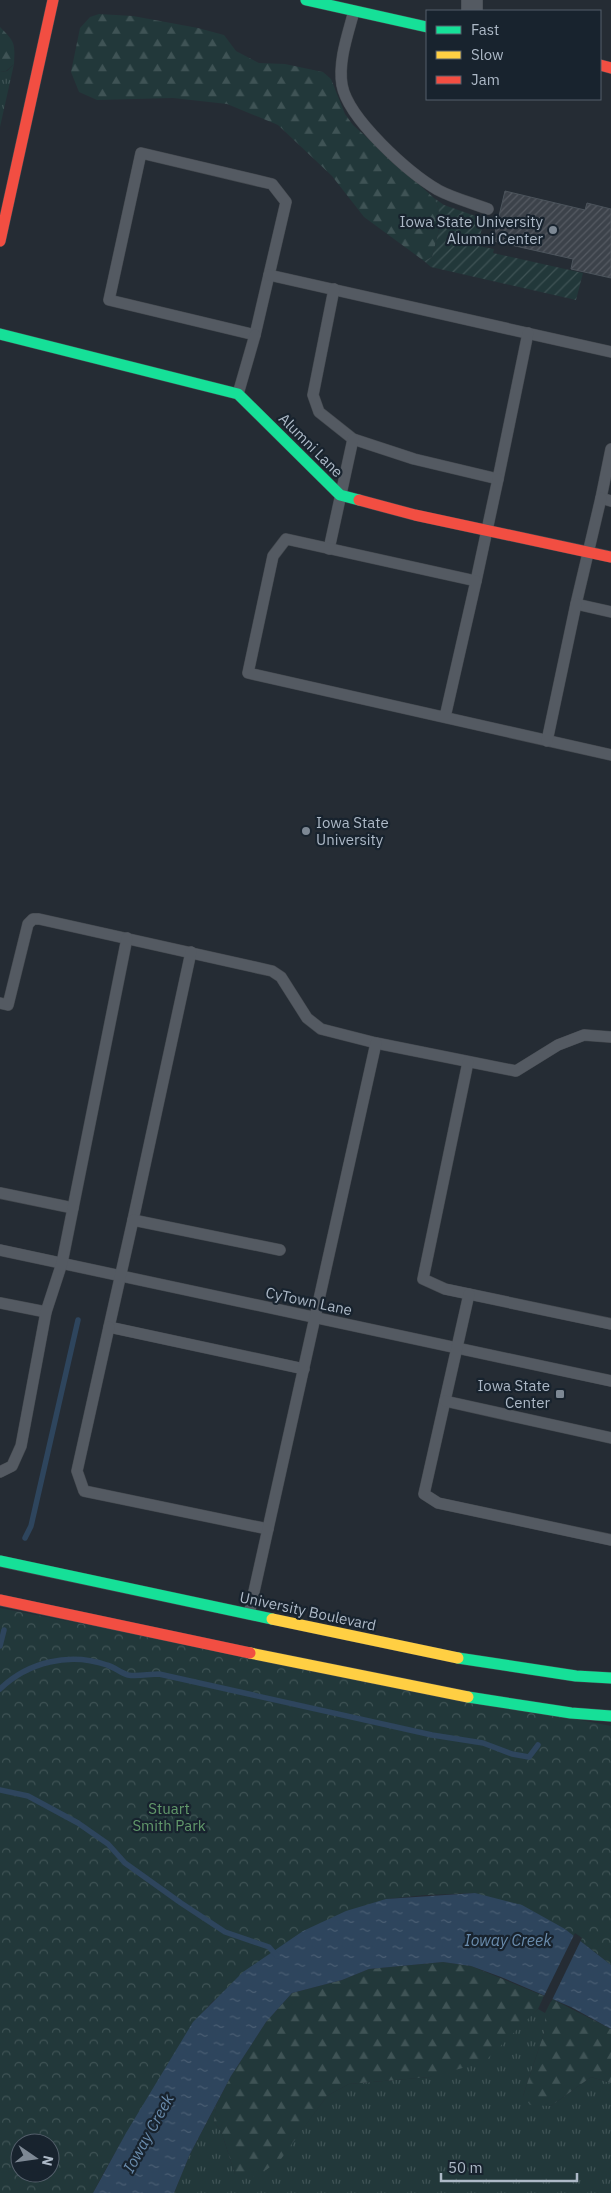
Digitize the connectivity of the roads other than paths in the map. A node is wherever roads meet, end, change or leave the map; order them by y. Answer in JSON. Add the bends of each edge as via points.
{"nodes":[{"id":1,"x":52,"y":0,"type":"edge"},
{"id":2,"x":306,"y":0,"type":"edge"},
{"id":3,"x":354,"y":11,"type":"junction"},
{"id":4,"x":426,"y":27,"type":"edge"},
{"id":5,"x":488,"y":209,"type":"dead end"},
{"id":6,"x":0,"y":241,"type":"edge"},
{"id":7,"x":269,"y":275,"type":"junction"},
{"id":8,"x":334,"y":289,"type":"junction"},
{"id":9,"x":528,"y":333,"type":"junction"},
{"id":10,"x":0,"y":334,"type":"edge"},
{"id":11,"x":255,"y":335,"type":"junction"},
{"id":12,"x":611,"y":352,"type":"edge"},
{"id":13,"x":238,"y":394,"type":"junction"},
{"id":14,"x":353,"y":439,"type":"junction"},
{"id":15,"x":611,"y":449,"type":"edge"},
{"id":16,"x":498,"y":479,"type":"junction"},
{"id":17,"x":340,"y":495,"type":"junction"},
{"id":18,"x":606,"y":499,"type":"edge"},
{"id":19,"x":488,"y":531,"type":"junction"},
{"id":20,"x":329,"y":549,"type":"junction"},
{"id":21,"x":589,"y":553,"type":"junction"},
{"id":22,"x":611,"y":557,"type":"edge"},
{"id":23,"x":476,"y":581,"type":"junction"},
{"id":24,"x":576,"y":604,"type":"junction"},
{"id":25,"x":611,"y":612,"type":"edge"},
{"id":26,"x":445,"y":717,"type":"junction"},
{"id":27,"x":548,"y":741,"type":"junction"},
{"id":28,"x":611,"y":755,"type":"edge"},
{"id":29,"x":126,"y":938,"type":"junction"},
{"id":30,"x":191,"y":952,"type":"junction"},
{"id":31,"x":0,"y":1003,"type":"edge"},
{"id":32,"x":611,"y":1038,"type":"edge"},
{"id":33,"x":376,"y":1044,"type":"junction"},
{"id":34,"x":468,"y":1062,"type":"junction"},
{"id":35,"x":0,"y":1193,"type":"edge"},
{"id":36,"x":73,"y":1208,"type":"junction"},
{"id":37,"x":133,"y":1220,"type":"junction"},
{"id":38,"x":0,"y":1250,"type":"edge"},
{"id":39,"x":280,"y":1250,"type":"dead end"},
{"id":40,"x":62,"y":1263,"type":"junction"},
{"id":41,"x":120,"y":1275,"type":"junction"},
{"id":42,"x":469,"y":1294,"type":"junction"},
{"id":43,"x":0,"y":1303,"type":"edge"},
{"id":44,"x":46,"y":1312,"type":"junction"},
{"id":45,"x":315,"y":1318,"type":"junction"},
{"id":46,"x":611,"y":1324,"type":"edge"},
{"id":47,"x":109,"y":1327,"type":"junction"},
{"id":48,"x":457,"y":1348,"type":"junction"},
{"id":49,"x":304,"y":1369,"type":"junction"},
{"id":50,"x":611,"y":1382,"type":"edge"},
{"id":51,"x":445,"y":1401,"type":"junction"},
{"id":52,"x":611,"y":1438,"type":"edge"},
{"id":53,"x":0,"y":1472,"type":"edge"},
{"id":54,"x":268,"y":1530,"type":"junction"},
{"id":55,"x":611,"y":1540,"type":"edge"},
{"id":56,"x":0,"y":1561,"type":"edge"},
{"id":57,"x":0,"y":1600,"type":"edge"},
{"id":58,"x":248,"y":1614,"type":"junction"},
{"id":59,"x":611,"y":1678,"type":"edge"},
{"id":60,"x":611,"y":1716,"type":"edge"}],
"edges":[{"from":1,"to":6,"type":"main road"},
{"from":2,"to":3,"type":"main road"},
{"from":3,"to":4,"type":"main road"},
{"from":3,"to":5,"type":"lane","via":[[341,68],[348,104],[394,156],[438,190]]},
{"from":7,"to":8,"type":"lane"},
{"from":7,"to":11,"type":"lane"},
{"from":7,"to":11,"type":"lane","via":[[286,202],[272,184],[141,153],[109,300]]},
{"from":8,"to":9,"type":"lane"},
{"from":8,"to":14,"type":"lane","via":[[312,395],[319,412]]},
{"from":9,"to":12,"type":"lane"},
{"from":9,"to":16,"type":"lane"},
{"from":10,"to":13,"type":"main road"},
{"from":11,"to":13,"type":"lane"},
{"from":13,"to":17,"type":"main road","name":"Alumni Lane"},
{"from":14,"to":16,"type":"lane"},
{"from":14,"to":17,"type":"lane"},
{"from":15,"to":18,"type":"lane"},
{"from":16,"to":19,"type":"lane"},
{"from":17,"to":19,"type":"main road","name":"Alumni Lane"},
{"from":17,"to":20,"type":"lane"},
{"from":18,"to":21,"type":"lane"},
{"from":19,"to":21,"type":"main road","name":"Alumni Lane"},
{"from":19,"to":23,"type":"lane"},
{"from":20,"to":23,"type":"lane"},
{"from":20,"to":26,"type":"lane","via":[[286,539],[273,556],[248,673]]},
{"from":21,"to":22,"type":"main road","name":"Alumni Lane"},
{"from":21,"to":24,"type":"lane"},
{"from":23,"to":26,"type":"lane"},
{"from":24,"to":25,"type":"lane"},
{"from":24,"to":27,"type":"lane"},
{"from":26,"to":27,"type":"lane"},
{"from":27,"to":28,"type":"lane"},
{"from":29,"to":30,"type":"lane"},
{"from":29,"to":31,"type":"lane","via":[[33,919],[26,929],[8,1005]]},
{"from":29,"to":36,"type":"lane"},
{"from":30,"to":33,"type":"lane","via":[[272,971],[281,977],[308,1018],[321,1029]]},
{"from":30,"to":37,"type":"lane"},
{"from":32,"to":34,"type":"lane","via":[[584,1035],[558,1046],[516,1072]]},
{"from":33,"to":34,"type":"lane"},
{"from":33,"to":45,"type":"lane"},
{"from":34,"to":42,"type":"lane","via":[[423,1279],[445,1289]]},
{"from":35,"to":36,"type":"lane"},
{"from":36,"to":40,"type":"lane"},
{"from":37,"to":39,"type":"lane"},
{"from":37,"to":41,"type":"lane"},
{"from":38,"to":40,"type":"lane","name":"CyTown Lane"},
{"from":40,"to":41,"type":"lane","name":"CyTown Lane"},
{"from":40,"to":44,"type":"lane"},
{"from":41,"to":45,"type":"lane","name":"CyTown Lane"},
{"from":41,"to":47,"type":"lane"},
{"from":42,"to":46,"type":"lane"},
{"from":42,"to":48,"type":"lane"},
{"from":43,"to":44,"type":"lane"},
{"from":44,"to":53,"type":"lane","via":[[21,1446],[12,1466]]},
{"from":45,"to":48,"type":"lane","name":"CyTown Lane"},
{"from":45,"to":49,"type":"lane"},
{"from":47,"to":49,"type":"lane"},
{"from":47,"to":54,"type":"lane","via":[[77,1470],[84,1491]]},
{"from":48,"to":50,"type":"lane","name":"CyTown Lane"},
{"from":48,"to":51,"type":"lane"},
{"from":49,"to":54,"type":"lane"},
{"from":51,"to":52,"type":"lane"},
{"from":51,"to":55,"type":"lane","via":[[424,1494],[438,1503]]},
{"from":54,"to":58,"type":"lane"},
{"from":56,"to":58,"type":"main road","name":"University Boulevard"},
{"from":57,"to":60,"type":"main road","via":[[438,1692],[571,1713]]},
{"from":58,"to":59,"type":"main road","name":"University Boulevard","via":[[442,1655],[576,1676]]}]}
